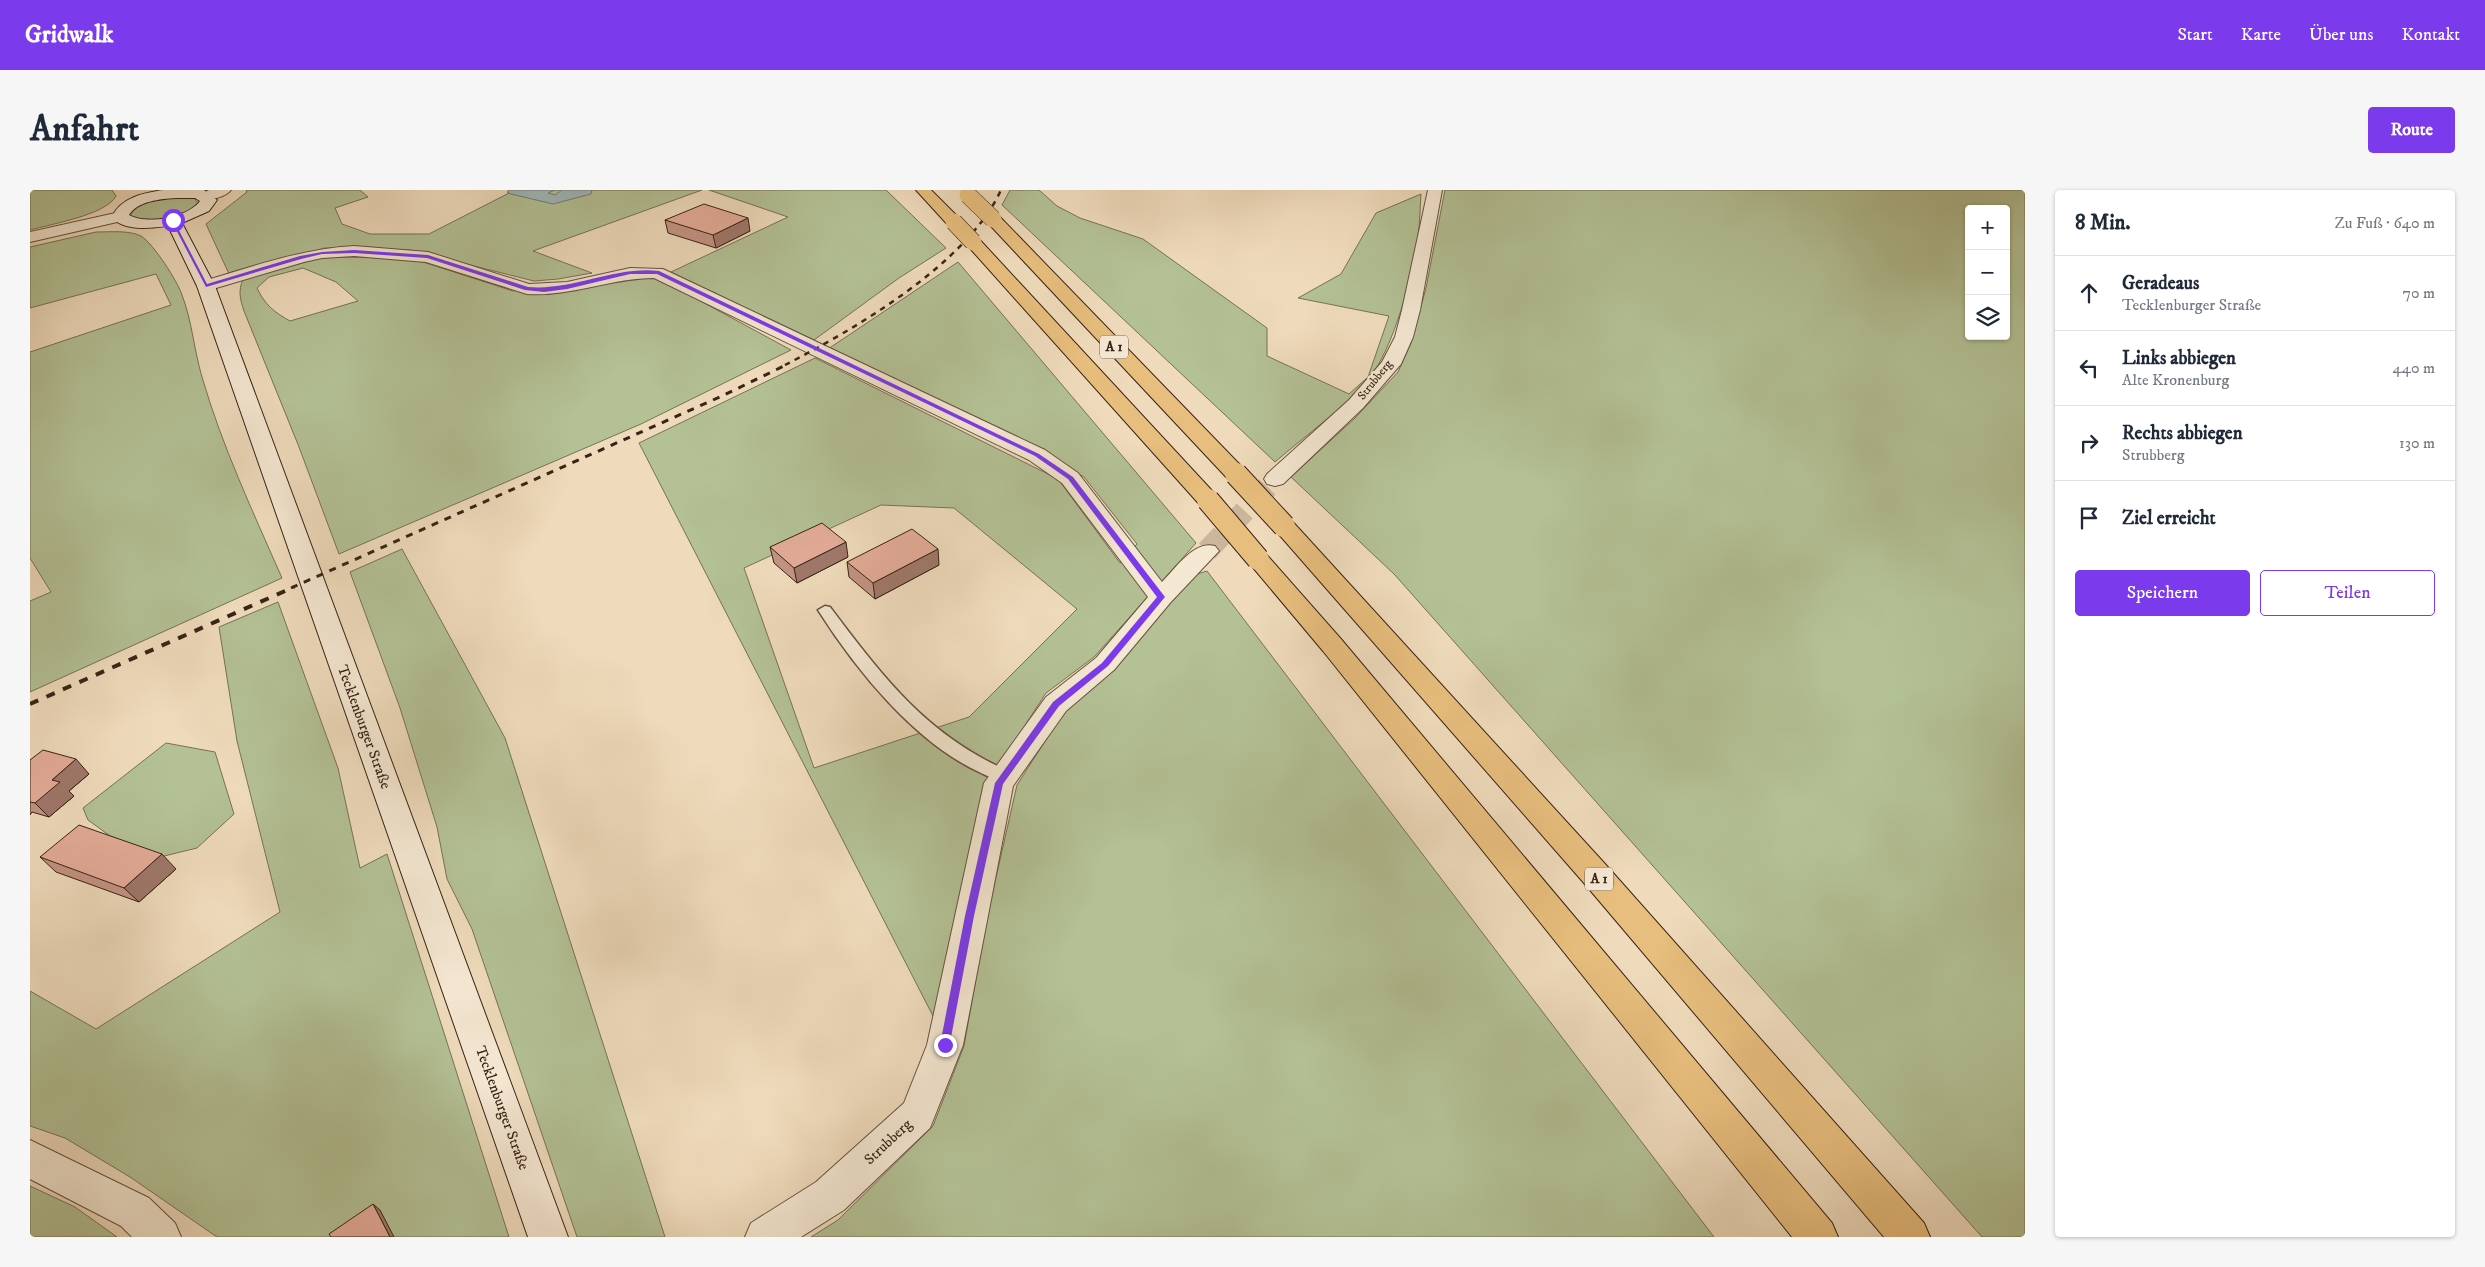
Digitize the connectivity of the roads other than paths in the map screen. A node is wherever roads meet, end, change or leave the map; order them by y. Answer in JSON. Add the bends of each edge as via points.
{"nodes":[{"id":1,"x":224,"y":190,"type":"edge"},
{"id":2,"x":924,"y":190,"type":"edge"},
{"id":3,"x":1434,"y":190,"type":"edge"},
{"id":4,"x":966,"y":192,"type":"edge"},
{"id":5,"x":147,"y":193,"type":"edge"},
{"id":6,"x":206,"y":196,"type":"junction"},
{"id":7,"x":120,"y":217,"type":"junction"},
{"id":8,"x":173,"y":220,"type":"junction"},
{"id":9,"x":30,"y":238,"type":"edge"},
{"id":10,"x":206,"y":286,"type":"junction"},
{"id":11,"x":1274,"y":479,"type":"tunnel mouth"},
{"id":12,"x":1206,"y":551,"type":"tunnel mouth"},
{"id":13,"x":1161,"y":597,"type":"junction"},
{"id":14,"x":826,"y":610,"type":"dead end"},
{"id":15,"x":1004,"y":776,"type":"junction"},
{"id":16,"x":30,"y":1159,"type":"edge"},
{"id":17,"x":161,"y":1237,"type":"edge"},
{"id":18,"x":548,"y":1237,"type":"edge"},
{"id":19,"x":764,"y":1237,"type":"edge"},
{"id":20,"x":1818,"y":1237,"type":"edge"},
{"id":21,"x":1910,"y":1237,"type":"edge"}],
"edges":[{"from":1,"to":6,"type":"street"},
{"from":2,"to":20,"type":"highway","number":"A 1","bridge":true,"via":[[1208,500],[1332,645]]},
{"from":3,"to":11,"type":"street","name":"Strubberg","via":[[1411,310],[1404,337],[1391,364],[1356,404]]},
{"from":4,"to":21,"type":"highway","number":"A 1","bridge":true,"via":[[1284,526],[1595,874]]},
{"from":5,"to":6,"type":"street","via":[[188,192]]},
{"from":5,"to":7,"type":"street","via":[[126,207]]},
{"from":6,"to":8,"type":"street","via":[[209,200],[207,205]]},
{"from":7,"to":8,"type":"street","via":[[133,223]]},
{"from":7,"to":9,"type":"street"},
{"from":8,"to":10,"type":"street","name":"Tecklenburger Straße"},
{"from":10,"to":13,"type":"street","via":[[300,258],[322,253],[354,252],[428,257],[527,289],[567,288],[630,273],[657,272],[1037,455],[1070,478]]},
{"from":10,"to":18,"type":"street","name":"Tecklenburger Straße"},
{"from":12,"to":13,"type":"street","name":"Strubberg"},
{"from":13,"to":15,"type":"street","name":"Strubberg","via":[[1105,664],[1056,704]]},
{"from":14,"to":15,"type":"lane","via":[[894,699],[948,746]]},
{"from":15,"to":19,"type":"street","name":"Strubberg","via":[[999,783],[945,1045],[917,1115],[830,1196]]},
{"from":16,"to":17,"type":"street","via":[[135,1212]]}]}
